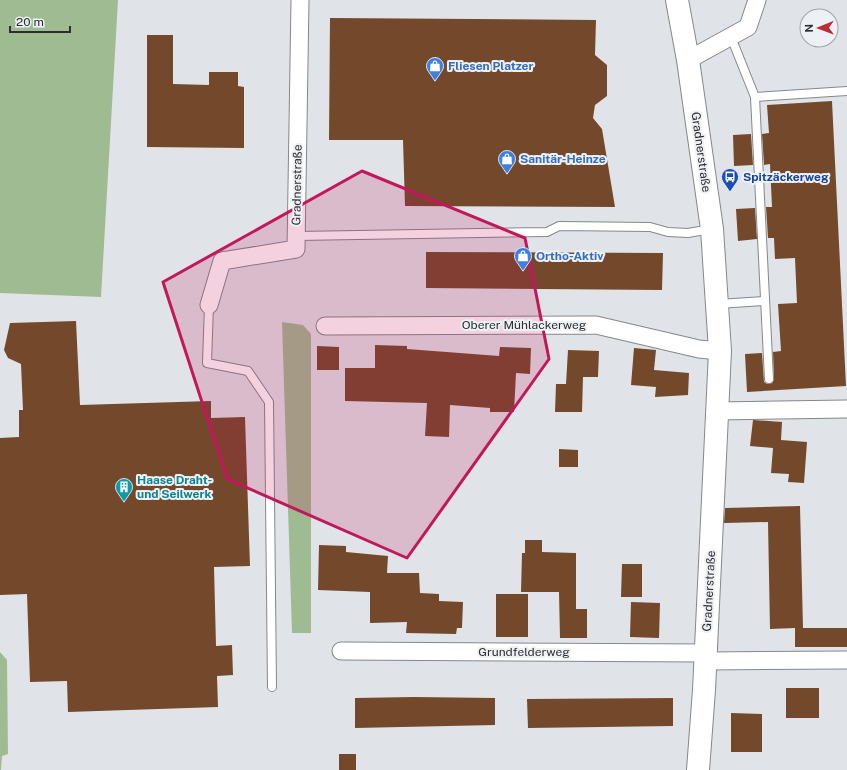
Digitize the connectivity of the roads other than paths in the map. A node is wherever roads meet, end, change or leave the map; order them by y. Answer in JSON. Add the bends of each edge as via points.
{"nodes":[{"id":1,"x":300,"y":0,"type":"edge"},
{"id":2,"x":677,"y":0,"type":"edge"},
{"id":3,"x":757,"y":0,"type":"edge"},
{"id":4,"x":731,"y":37,"type":"junction"},
{"id":5,"x":688,"y":60,"type":"junction"},
{"id":6,"x":847,"y":91,"type":"edge"},
{"id":7,"x":755,"y":97,"type":"junction"},
{"id":8,"x":712,"y":229,"type":"junction"},
{"id":9,"x":296,"y":236,"type":"junction"},
{"id":10,"x":765,"y":301,"type":"junction"},
{"id":11,"x":718,"y":304,"type":"junction"},
{"id":12,"x":209,"y":305,"type":"joint"},
{"id":13,"x":325,"y":326,"type":"dead end"},
{"id":14,"x":720,"y":351,"type":"junction"},
{"id":15,"x":769,"y":379,"type":"dead end"},
{"id":16,"x":847,"y":409,"type":"edge"},
{"id":17,"x":718,"y":411,"type":"junction"},
{"id":18,"x":341,"y":651,"type":"dead end"},
{"id":19,"x":706,"y":657,"type":"junction"},
{"id":20,"x":847,"y":660,"type":"edge"},
{"id":21,"x":272,"y":687,"type":"dead end"},
{"id":22,"x":698,"y":770,"type":"edge"}],
"edges":[{"from":1,"to":9,"type":"street","name":"Gradnerstraße"},
{"from":2,"to":5,"type":"main road","name":"Gradnerstraße"},
{"from":3,"to":4,"type":"street","via":[[748,27]]},
{"from":4,"to":5,"type":"street"},
{"from":4,"to":7,"type":"lane"},
{"from":5,"to":8,"type":"main road","name":"Gradnerstraße"},
{"from":6,"to":7,"type":"lane"},
{"from":7,"to":10,"type":"lane"},
{"from":8,"to":9,"type":"lane","via":[[682,233],[650,227],[559,226],[547,232]]},
{"from":8,"to":11,"type":"main road","name":"Gradnerstraße"},
{"from":9,"to":12,"type":"street","name":"Gradnerstraße","via":[[296,249],[222,261]]},
{"from":10,"to":11,"type":"lane"},
{"from":10,"to":15,"type":"lane"},
{"from":11,"to":14,"type":"main road","name":"Gradnerstraße"},
{"from":12,"to":21,"type":"lane","via":[[207,363],[248,371],[268,402]]},
{"from":13,"to":14,"type":"street","name":"Oberer Mühlackerweg","via":[[596,325],[699,349]]},
{"from":14,"to":17,"type":"main road","name":"Gradnerstraße"},
{"from":16,"to":17,"type":"street"},
{"from":17,"to":19,"type":"main road","name":"Gradnerstraße"},
{"from":18,"to":19,"type":"street","name":"Grundfelderweg"},
{"from":19,"to":20,"type":"street","name":"Grundfelderweg"},
{"from":19,"to":22,"type":"main road","name":"Gradnerstraße"}]}
